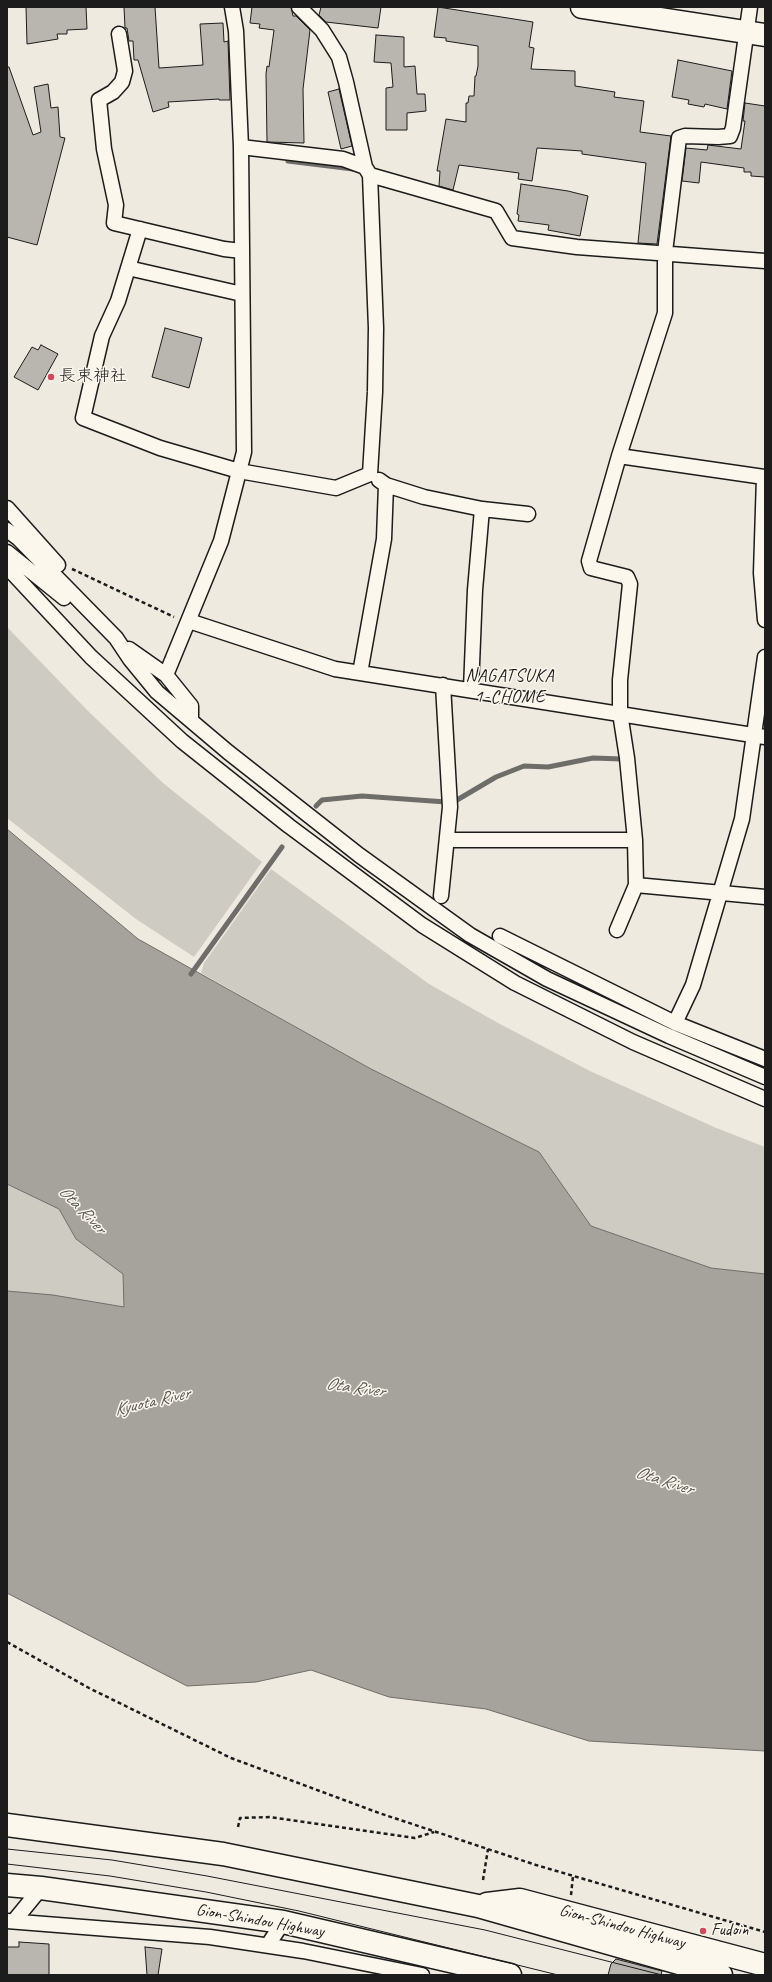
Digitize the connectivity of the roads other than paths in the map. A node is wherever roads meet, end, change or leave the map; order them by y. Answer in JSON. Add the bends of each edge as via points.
{"nodes":[{"id":1,"x":232,"y":7,"type":"edge"},
{"id":2,"x":299,"y":7,"type":"edge"},
{"id":3,"x":582,"y":7,"type":"edge"},
{"id":4,"x":750,"y":7,"type":"edge"},
{"id":5,"x":119,"y":34,"type":"dead end"},
{"id":6,"x":756,"y":34,"type":"edge"},
{"id":7,"x":241,"y":147,"type":"junction"},
{"id":8,"x":368,"y":171,"type":"junction"},
{"id":9,"x":140,"y":229,"type":"junction"},
{"id":10,"x":242,"y":251,"type":"junction"},
{"id":11,"x":665,"y":252,"type":"junction"},
{"id":12,"x":765,"y":261,"type":"edge"},
{"id":13,"x":128,"y":268,"type":"junction"},
{"id":14,"x":242,"y":294,"type":"junction"},
{"id":15,"x":619,"y":456,"type":"junction"},
{"id":16,"x":239,"y":471,"type":"junction"},
{"id":17,"x":370,"y":474,"type":"junction"},
{"id":18,"x":386,"y":484,"type":"junction"},
{"id":19,"x":7,"y":508,"type":"edge"},
{"id":20,"x":482,"y":509,"type":"junction"},
{"id":21,"x":528,"y":514,"type":"dead end"},
{"id":22,"x":7,"y":530,"type":"edge"},
{"id":23,"x":7,"y":552,"type":"edge"},
{"id":24,"x":7,"y":567,"type":"edge"},
{"id":25,"x":64,"y":567,"type":"road end"},
{"id":26,"x":765,"y":620,"type":"edge"},
{"id":27,"x":188,"y":622,"type":"junction"},
{"id":28,"x":116,"y":638,"type":"junction"},
{"id":29,"x":765,"y":657,"type":"edge"},
{"id":30,"x":360,"y":673,"type":"junction"},
{"id":31,"x":166,"y":675,"type":"junction"},
{"id":32,"x":443,"y":685,"type":"junction"},
{"id":33,"x":471,"y":689,"type":"junction"},
{"id":34,"x":620,"y":713,"type":"junction"},
{"id":35,"x":191,"y":720,"type":"junction"},
{"id":36,"x":759,"y":736,"type":"edge"},
{"id":37,"x":447,"y":840,"type":"junction"},
{"id":38,"x":635,"y":840,"type":"junction"},
{"id":39,"x":636,"y":885,"type":"junction"},
{"id":40,"x":720,"y":893,"type":"junction"},
{"id":41,"x":441,"y":896,"type":"dead end"},
{"id":42,"x":765,"y":897,"type":"edge"},
{"id":43,"x":617,"y":930,"type":"dead end"},
{"id":44,"x":500,"y":936,"type":"dead end"},
{"id":45,"x":676,"y":1024,"type":"junction"},
{"id":46,"x":765,"y":1059,"type":"edge"},
{"id":47,"x":765,"y":1078,"type":"edge"},
{"id":48,"x":765,"y":1099,"type":"edge"},
{"id":49,"x":7,"y":1825,"type":"edge"},
{"id":50,"x":7,"y":1885,"type":"edge"},
{"id":51,"x":41,"y":1888,"type":"junction"},
{"id":52,"x":478,"y":1906,"type":"junction"},
{"id":53,"x":10,"y":1921,"type":"edge"},
{"id":54,"x":283,"y":1922,"type":"junction"},
{"id":55,"x":268,"y":1945,"type":"junction"},
{"id":56,"x":765,"y":1965,"type":"edge"},
{"id":57,"x":422,"y":1975,"type":"edge"},
{"id":58,"x":510,"y":1975,"type":"edge"},
{"id":59,"x":721,"y":1975,"type":"edge"}],
"edges":[{"from":1,"to":7,"type":"street","via":[[236,31]]},
{"from":2,"to":8,"type":"street","via":[[322,30],[338,57]]},
{"from":3,"to":6,"type":"highway"},
{"from":4,"to":6,"type":"street"},
{"from":5,"to":9,"type":"street","via":[[125,71],[122,82],[113,92],[99,100],[104,149],[116,205],[114,222]]},
{"from":6,"to":11,"type":"street","via":[[730,136],[679,138]]},
{"from":7,"to":8,"type":"street","via":[[343,159]]},
{"from":7,"to":10,"type":"street"},
{"from":8,"to":11,"type":"street","via":[[496,211],[512,238],[577,248]]},
{"from":8,"to":17,"type":"street","via":[[376,328]]},
{"from":9,"to":10,"type":"street"},
{"from":9,"to":13,"type":"street"},
{"from":10,"to":14,"type":"street"},
{"from":11,"to":12,"type":"street"},
{"from":11,"to":15,"type":"street","via":[[665,314]]},
{"from":13,"to":14,"type":"street"},
{"from":13,"to":16,"type":"street","via":[[118,301],[102,336],[83,418],[160,448]]},
{"from":14,"to":16,"type":"street","via":[[244,452]]},
{"from":15,"to":26,"type":"street","via":[[764,477],[761,573]]},
{"from":15,"to":34,"type":"street","via":[[589,561],[591,568],[627,578],[630,584],[620,680]]},
{"from":16,"to":17,"type":"street","via":[[336,488]]},
{"from":16,"to":27,"type":"street","via":[[221,541]]},
{"from":17,"to":18,"type":"street"},
{"from":18,"to":20,"type":"street","via":[[424,498]]},
{"from":18,"to":30,"type":"street","via":[[384,539]]},
{"from":19,"to":25,"type":"street"},
{"from":20,"to":21,"type":"street"},
{"from":20,"to":33,"type":"street","via":[[475,590]]},
{"from":22,"to":28,"type":"street","via":[[19,539]]},
{"from":23,"to":28,"type":"street"},
{"from":24,"to":48,"type":"street","via":[[91,656],[182,741],[289,826],[422,925],[522,987],[633,1042]]},
{"from":27,"to":30,"type":"street","via":[[335,669]]},
{"from":27,"to":31,"type":"street"},
{"from":28,"to":31,"type":"street"},
{"from":28,"to":35,"type":"street","via":[[157,692]]},
{"from":29,"to":36,"type":"street"},
{"from":30,"to":32,"type":"street"},
{"from":31,"to":35,"type":"street","via":[[191,706]]},
{"from":32,"to":33,"type":"street"},
{"from":32,"to":37,"type":"street","via":[[450,807]]},
{"from":33,"to":34,"type":"street"},
{"from":34,"to":36,"type":"street"},
{"from":34,"to":38,"type":"street"},
{"from":35,"to":47,"type":"street","via":[[359,854],[470,935],[547,979]]},
{"from":36,"to":40,"type":"street","via":[[742,819]]},
{"from":37,"to":38,"type":"street"},
{"from":37,"to":41,"type":"street"},
{"from":38,"to":39,"type":"street"},
{"from":39,"to":40,"type":"street"},
{"from":39,"to":43,"type":"street"},
{"from":40,"to":42,"type":"street"},
{"from":40,"to":45,"type":"street","via":[[693,985]]},
{"from":44,"to":45,"type":"street"},
{"from":45,"to":46,"type":"street"},
{"from":49,"to":52,"type":"highway","name":"Gion-Shindou Highway","via":[[223,1854]]},
{"from":50,"to":51,"type":"highway","name":"Gion-Shindou Highway"},
{"from":51,"to":53,"type":"street"},
{"from":51,"to":54,"type":"highway","name":"Gion-Shindou Highway"},
{"from":52,"to":56,"type":"highway","name":"Gion-Shindou Highway","via":[[520,1900]]},
{"from":52,"to":59,"type":"highway","name":"Gion-Shindou Highway"},
{"from":53,"to":55,"type":"street","via":[[210,1937]]},
{"from":54,"to":55,"type":"street"},
{"from":54,"to":58,"type":"highway","name":"Gion-Shindou Highway"},
{"from":55,"to":57,"type":"street"}]}
